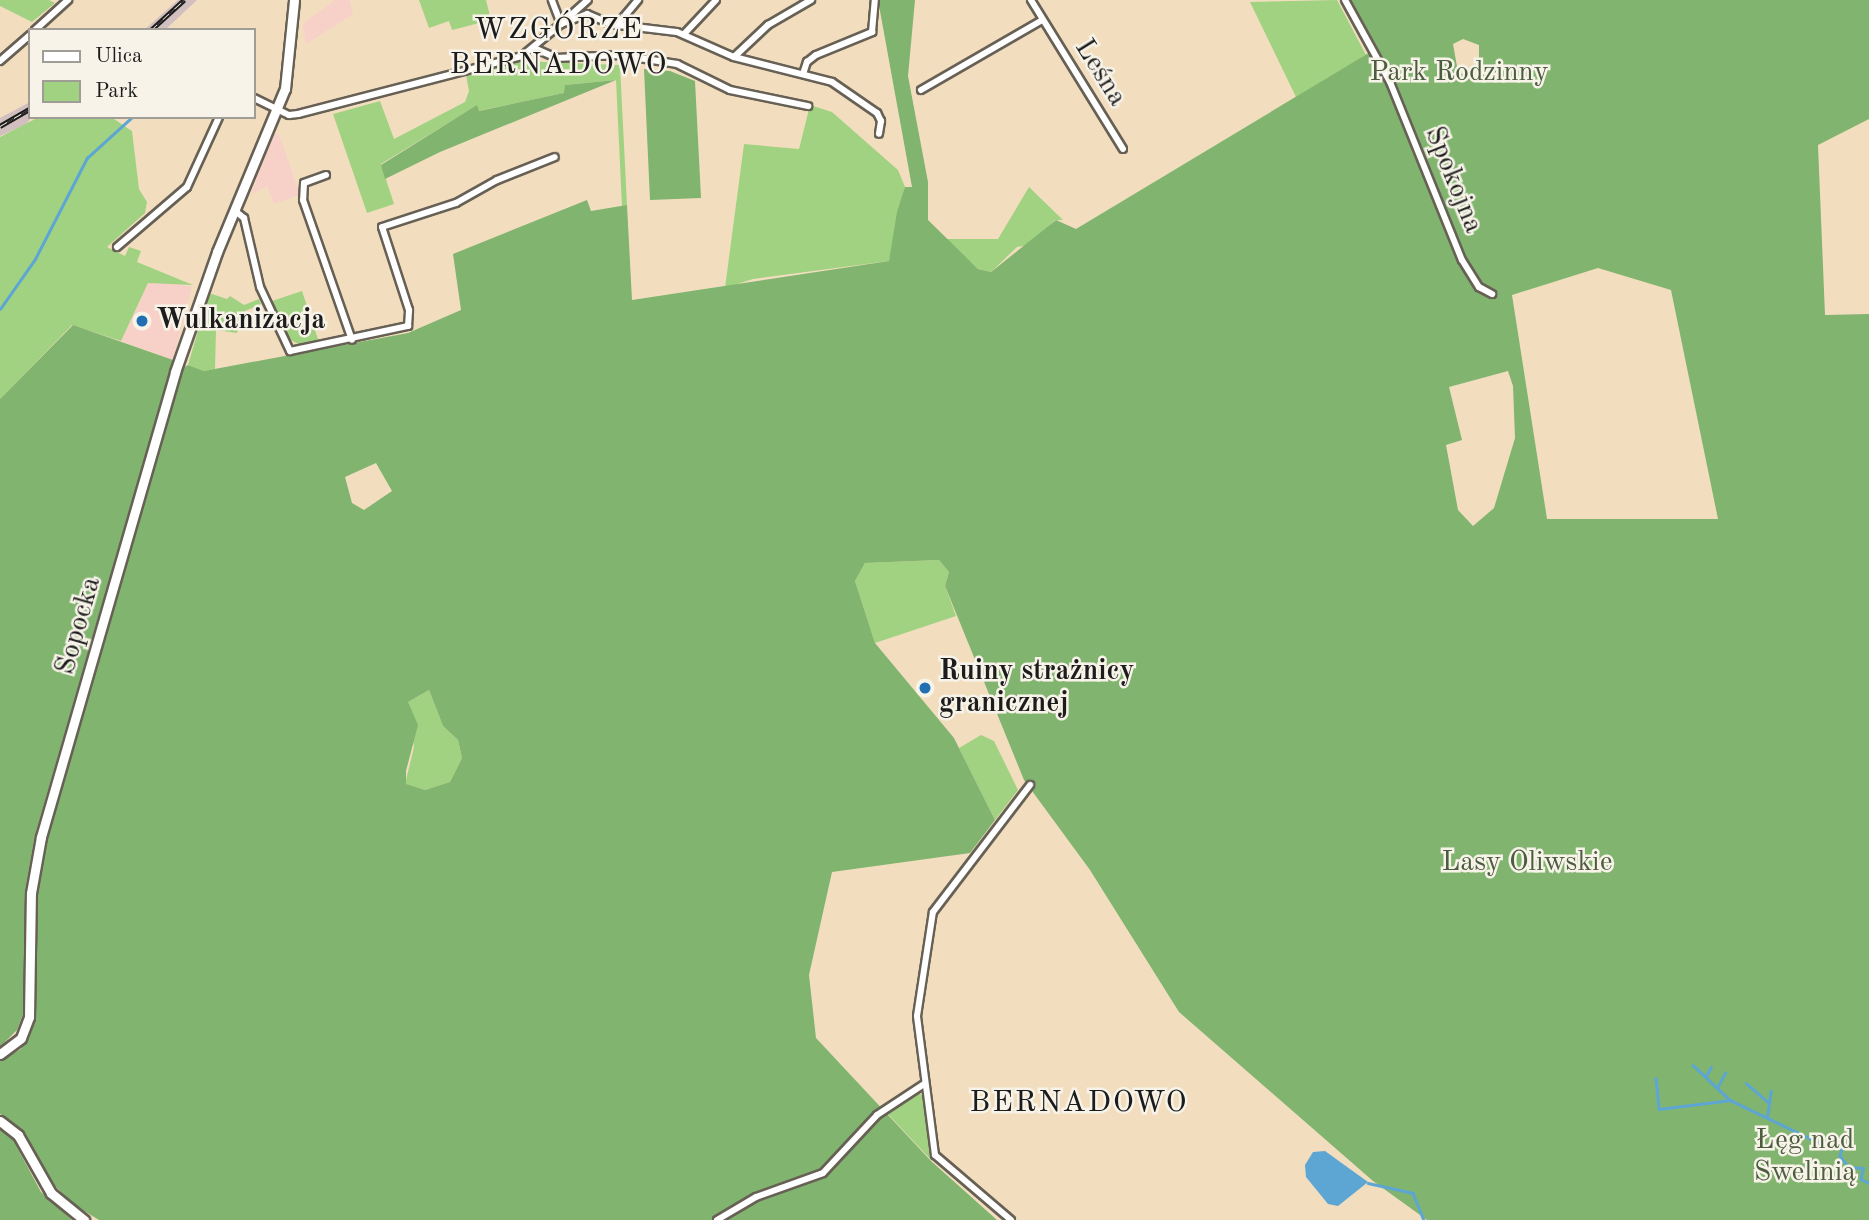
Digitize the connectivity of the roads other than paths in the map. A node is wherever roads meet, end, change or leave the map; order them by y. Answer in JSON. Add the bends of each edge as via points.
{"nodes":[{"id":1,"x":68,"y":0,"type":"edge"},
{"id":2,"x":294,"y":0,"type":"edge"},
{"id":3,"x":552,"y":0,"type":"edge"},
{"id":4,"x":588,"y":0,"type":"edge"},
{"id":5,"x":638,"y":0,"type":"edge"},
{"id":6,"x":716,"y":0,"type":"edge"},
{"id":7,"x":811,"y":0,"type":"edge"},
{"id":8,"x":875,"y":0,"type":"edge"},
{"id":9,"x":1031,"y":0,"type":"edge"},
{"id":10,"x":1345,"y":0,"type":"edge"},
{"id":11,"x":1042,"y":20,"type":"junction"},
{"id":12,"x":561,"y":24,"type":"junction"},
{"id":13,"x":617,"y":25,"type":"junction"},
{"id":14,"x":37,"y":28,"type":"edge"},
{"id":15,"x":685,"y":33,"type":"junction"},
{"id":16,"x":28,"y":37,"type":"edge"},
{"id":17,"x":534,"y":48,"type":"junction"},
{"id":18,"x":734,"y":57,"type":"junction"},
{"id":19,"x":0,"y":61,"type":"edge"},
{"id":20,"x":803,"y":74,"type":"junction"},
{"id":21,"x":921,"y":90,"type":"dead end"},
{"id":22,"x":256,"y":99,"type":"edge"},
{"id":23,"x":808,"y":106,"type":"dead end"},
{"id":24,"x":277,"y":110,"type":"junction"},
{"id":25,"x":218,"y":119,"type":"edge"},
{"id":26,"x":879,"y":134,"type":"dead end"},
{"id":27,"x":1123,"y":149,"type":"dead end"},
{"id":28,"x":555,"y":157,"type":"dead end"},
{"id":29,"x":326,"y":175,"type":"dead end"},
{"id":30,"x":234,"y":210,"type":"junction"},
{"id":31,"x":117,"y":247,"type":"dead end"},
{"id":32,"x":1492,"y":294,"type":"dead end"},
{"id":33,"x":352,"y":340,"type":"junction"},
{"id":34,"x":1030,"y":785,"type":"dead end"},
{"id":35,"x":0,"y":1054,"type":"edge"},
{"id":36,"x":923,"y":1084,"type":"junction"},
{"id":37,"x":0,"y":1121,"type":"edge"},
{"id":38,"x":84,"y":1220,"type":"edge"},
{"id":39,"x":717,"y":1220,"type":"edge"},
{"id":40,"x":1011,"y":1220,"type":"edge"}],
"edges":[{"from":1,"to":14,"type":"street"},
{"from":2,"to":24,"type":"main road","name":"Sopocka","via":[[288,74]]},
{"from":3,"to":12,"type":"street"},
{"from":4,"to":12,"type":"street"},
{"from":5,"to":13,"type":"street"},
{"from":6,"to":15,"type":"street"},
{"from":7,"to":18,"type":"street","via":[[768,25]]},
{"from":8,"to":20,"type":"street","via":[[872,32],[810,58]]},
{"from":9,"to":11,"type":"street","name":"Leśna"},
{"from":10,"to":32,"type":"street","name":"Spokojna","via":[[1390,82],[1462,260],[1479,287]]},
{"from":11,"to":21,"type":"street","name":"Leśna"},
{"from":11,"to":27,"type":"street","name":"Leśna"},
{"from":12,"to":13,"type":"street","via":[[587,14]]},
{"from":12,"to":17,"type":"street"},
{"from":13,"to":15,"type":"street"},
{"from":15,"to":18,"type":"street"},
{"from":16,"to":19,"type":"street"},
{"from":17,"to":23,"type":"street","via":[[556,58],[620,55],[677,64],[717,85]]},
{"from":17,"to":24,"type":"street","via":[[503,62],[298,114]]},
{"from":18,"to":20,"type":"street"},
{"from":20,"to":26,"type":"street","via":[[842,86],[877,113]]},
{"from":22,"to":24,"type":"street"},
{"from":24,"to":30,"type":"main road","name":"Sopocka"},
{"from":25,"to":31,"type":"street","via":[[187,187]]},
{"from":28,"to":33,"type":"street","via":[[497,180],[456,203],[382,226],[410,322],[401,330]]},
{"from":29,"to":33,"type":"street","via":[[305,182],[303,200]]},
{"from":30,"to":33,"type":"street","via":[[244,218],[260,287],[290,351]]},
{"from":30,"to":35,"type":"main road","name":"Sopocka","via":[[170,388],[41,837],[31,893],[29,1017],[21,1038]]},
{"from":34,"to":36,"type":"street","via":[[940,900],[928,923],[917,1016]]},
{"from":36,"to":39,"type":"street","via":[[877,1115],[823,1173],[755,1197]]},
{"from":36,"to":40,"type":"street","via":[[935,1155]]},
{"from":37,"to":38,"type":"main road","via":[[18,1135],[51,1193]]}]}
